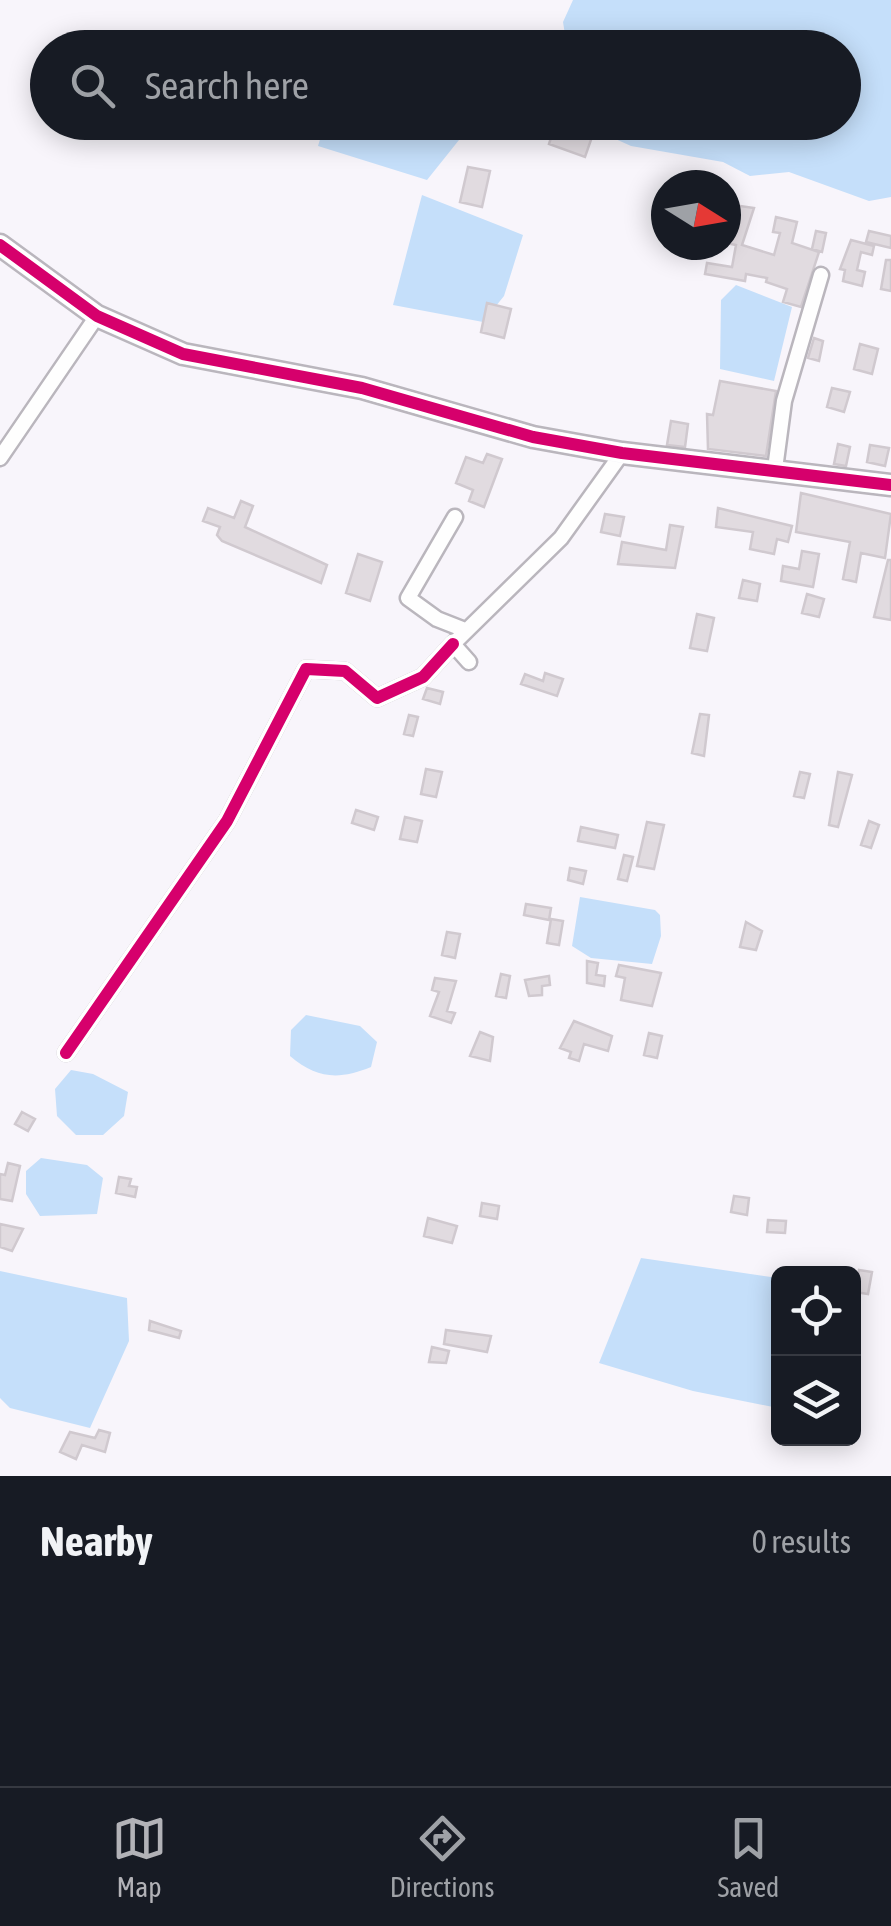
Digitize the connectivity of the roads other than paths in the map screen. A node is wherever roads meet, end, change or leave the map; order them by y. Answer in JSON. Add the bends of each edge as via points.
{"nodes":[{"id":1,"x":0,"y":244,"type":"edge"},
{"id":2,"x":821,"y":275,"type":"dead end"},
{"id":3,"x":97,"y":316,"type":"junction"},
{"id":4,"x":622,"y":453,"type":"junction"},
{"id":5,"x":0,"y":458,"type":"edge"},
{"id":6,"x":775,"y":469,"type":"junction"},
{"id":7,"x":891,"y":485,"type":"edge"},
{"id":8,"x":455,"y":517,"type":"dead end"},
{"id":9,"x":465,"y":630,"type":"junction"},
{"id":10,"x":453,"y":644,"type":"junction"},
{"id":11,"x":468,"y":662,"type":"dead end"},
{"id":12,"x":66,"y":1053,"type":"dead end"}],
"edges":[{"from":1,"to":3,"type":"street"},
{"from":2,"to":6,"type":"street","via":[[784,401]]},
{"from":3,"to":4,"type":"street","via":[[183,354],[362,388],[533,437]]},
{"from":3,"to":5,"type":"street"},
{"from":4,"to":6,"type":"street"},
{"from":4,"to":9,"type":"street","via":[[561,538]]},
{"from":6,"to":7,"type":"street"},
{"from":8,"to":9,"type":"street","via":[[408,598]]},
{"from":9,"to":10,"type":"street"},
{"from":10,"to":11,"type":"street"},
{"from":10,"to":12,"type":"street","via":[[423,677],[377,698],[345,671],[306,668],[226,822]]}]}
